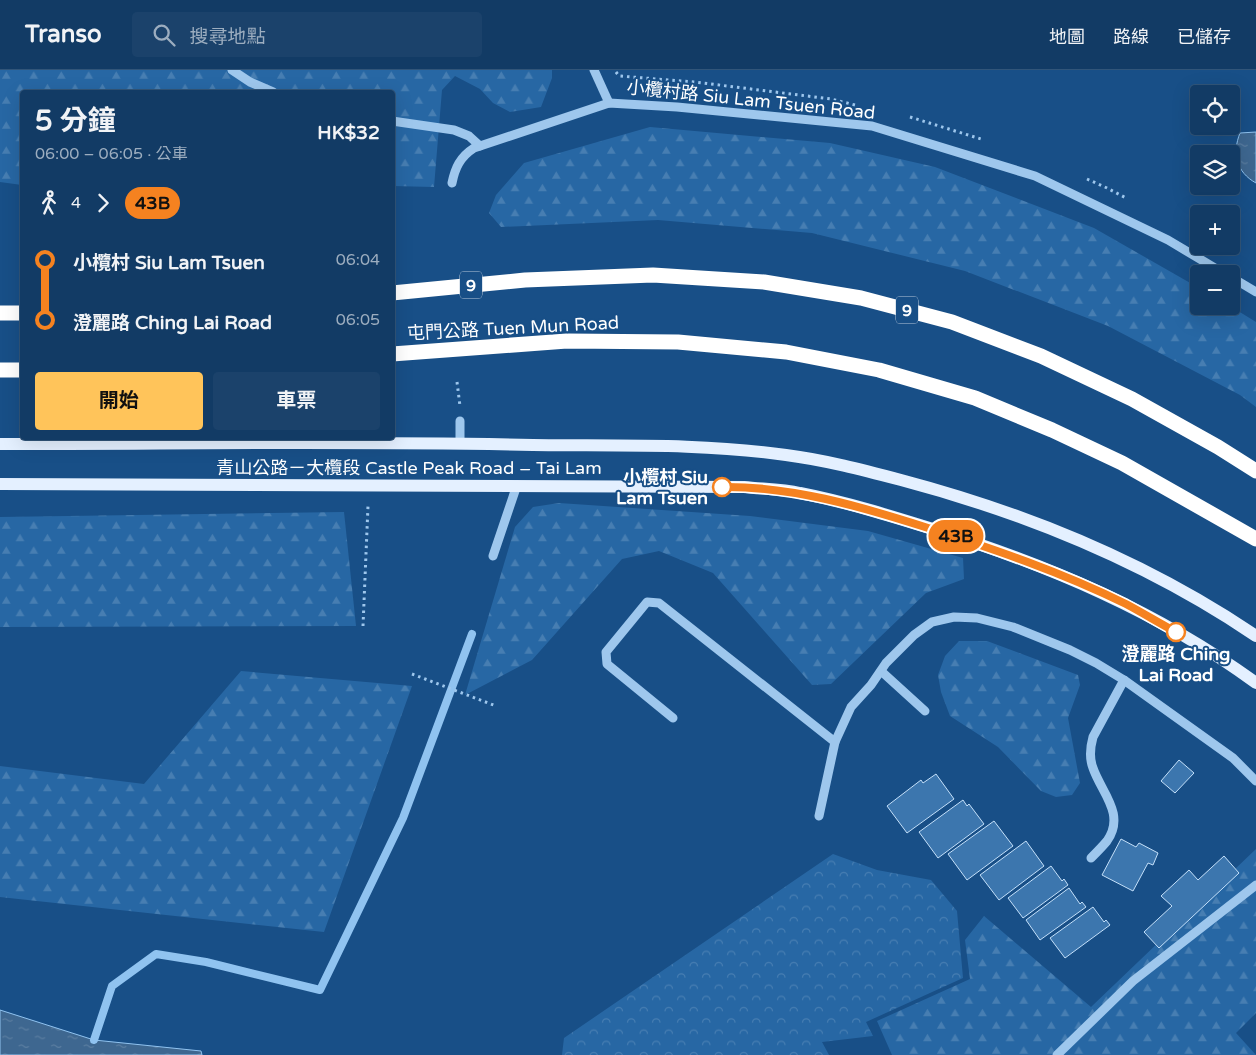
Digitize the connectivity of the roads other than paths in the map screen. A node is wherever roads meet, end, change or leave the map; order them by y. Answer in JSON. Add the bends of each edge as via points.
{"nodes":[{"id":1,"x":232,"y":70,"type":"edge"},
{"id":2,"x":594,"y":70,"type":"edge"},
{"id":3,"x":268,"y":90,"type":"edge"},
{"id":4,"x":609,"y":103,"type":"junction"},
{"id":5,"x":395,"y":120,"type":"edge"},
{"id":6,"x":480,"y":146,"type":"junction"},
{"id":7,"x":452,"y":183,"type":"dead end"},
{"id":8,"x":1210,"y":265,"type":"edge"},
{"id":9,"x":1240,"y":282,"type":"edge"},
{"id":10,"x":1256,"y":292,"type":"edge"},
{"id":11,"x":395,"y":293,"type":"edge"},
{"id":12,"x":0,"y":313,"type":"edge"},
{"id":13,"x":20,"y":313,"type":"edge"},
{"id":14,"x":395,"y":354,"type":"edge"},
{"id":15,"x":0,"y":370,"type":"edge"},
{"id":16,"x":20,"y":370,"type":"edge"},
{"id":17,"x":460,"y":421,"type":"road end"},
{"id":18,"x":460,"y":443,"type":"junction"},
{"id":19,"x":0,"y":444,"type":"edge"},
{"id":20,"x":1256,"y":471,"type":"edge"},
{"id":21,"x":0,"y":484,"type":"edge"},
{"id":22,"x":517,"y":485,"type":"junction"},
{"id":23,"x":1256,"y":539,"type":"edge"},
{"id":24,"x":494,"y":556,"type":"dead end"},
{"id":25,"x":1256,"y":636,"type":"edge"},
{"id":26,"x":881,"y":671,"type":"junction"},
{"id":27,"x":1124,"y":680,"type":"junction"},
{"id":28,"x":1256,"y":683,"type":"edge"},
{"id":29,"x":925,"y":711,"type":"dead end"},
{"id":30,"x":672,"y":718,"type":"dead end"},
{"id":31,"x":835,"y":742,"type":"junction"},
{"id":32,"x":1256,"y":781,"type":"edge"},
{"id":33,"x":819,"y":816,"type":"dead end"},
{"id":34,"x":1091,"y":858,"type":"dead end"},
{"id":35,"x":1256,"y":885,"type":"edge"},
{"id":36,"x":1058,"y":1055,"type":"edge"}],
"edges":[{"from":1,"to":3,"type":"street"},
{"from":2,"to":4,"type":"street","name":"小欖村路 Siu Lam Tsuen Road"},
{"from":4,"to":6,"type":"street"},
{"from":4,"to":8,"type":"street","name":"小欖村路 Siu Lam Tsuen Road","via":[[872,126],[1036,176],[1168,240]]},
{"from":5,"to":6,"type":"street","via":[[454,130],[469,136]]},
{"from":6,"to":7,"type":"street","via":[[468,152],[457,165]]},
{"from":9,"to":10,"type":"street"},
{"from":11,"to":20,"type":"highway","number":"9","via":[[525,280],[653,275],[764,282],[861,298],[952,322],[1042,356],[1132,399]]},
{"from":12,"to":13,"type":"highway"},
{"from":14,"to":23,"type":"highway","name":"屯門公路 Tuen Mun Road","via":[[566,341],[678,342],[786,352],[879,370],[975,398],[1052,430],[1122,463]]},
{"from":15,"to":16,"type":"highway"},
{"from":17,"to":18,"type":"street"},
{"from":18,"to":19,"type":"main road","name":"青山公路－大欖段 Castle Peak Road – Tai Lam"},
{"from":18,"to":25,"type":"main road","name":"青山公路－大欖段 Castle Peak Road – Tai Lam","via":[[748,451],[788,455],[886,476],[987,505],[1082,541],[1160,578]]},
{"from":21,"to":22,"type":"main road","name":"青山公路－大欖段 Castle Peak Road – Tai Lam"},
{"from":22,"to":24,"type":"street"},
{"from":22,"to":28,"type":"main road","name":"青山公路－大欖段 Castle Peak Road – Tai Lam","via":[[744,487],[799,492],[894,517],[1044,567],[1128,605]]},
{"from":26,"to":27,"type":"street","via":[[914,635],[932,622],[966,617],[1042,638]]},
{"from":26,"to":29,"type":"street"},
{"from":26,"to":31,"type":"street","via":[[851,707]]},
{"from":27,"to":32,"type":"street","via":[[1234,758]]},
{"from":27,"to":34,"type":"street","via":[[1092,737],[1090,747],[1092,767],[1112,805],[1114,816],[1108,840]]},
{"from":30,"to":31,"type":"street","via":[[607,664],[606,652],[647,602],[659,604]]},
{"from":31,"to":33,"type":"street"},
{"from":35,"to":36,"type":"street","via":[[1133,981]]}]}
